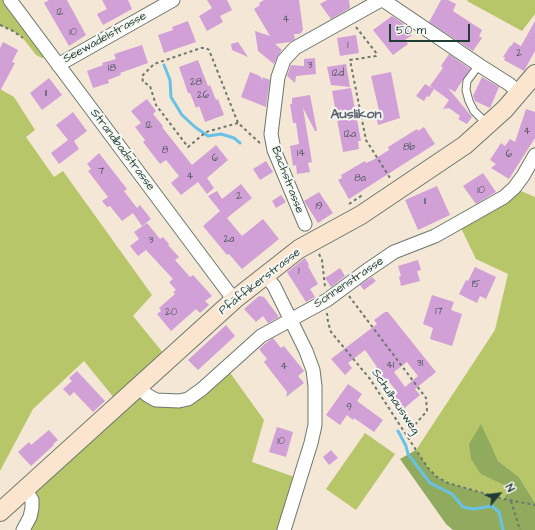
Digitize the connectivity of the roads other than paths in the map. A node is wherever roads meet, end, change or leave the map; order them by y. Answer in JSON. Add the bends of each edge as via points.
{"nodes":[{"id":1,"x":10,"y":0,"type":"edge"},
{"id":2,"x":173,"y":0,"type":"edge"},
{"id":3,"x":382,"y":0,"type":"edge"},
{"id":4,"x":58,"y":65,"type":"junction"},
{"id":5,"x":479,"y":65,"type":"junction"},
{"id":6,"x":530,"y":85,"type":"edge"},
{"id":7,"x":488,"y":125,"type":"junction"},
{"id":8,"x":535,"y":155,"type":"edge"},
{"id":9,"x":305,"y":224,"type":"dead end"},
{"id":10,"x":265,"y":275,"type":"junction"},
{"id":11,"x":234,"y":300,"type":"junction"},
{"id":12,"x":290,"y":320,"type":"junction"},
{"id":13,"x":138,"y":386,"type":"junction"},
{"id":14,"x":24,"y":489,"type":"junction"},
{"id":15,"x":0,"y":512,"type":"edge"},
{"id":16,"x":23,"y":530,"type":"edge"},
{"id":17,"x":284,"y":530,"type":"edge"}],
"edges":[{"from":1,"to":4,"type":"street","name":"Strandbadstrasse"},
{"from":2,"to":4,"type":"street","name":"Seewadelstrasse"},
{"from":3,"to":5,"type":"street"},
{"from":3,"to":9,"type":"street","name":"Bachstrasse","via":[[295,48],[284,60],[278,77],[271,134],[274,150]]},
{"from":4,"to":11,"type":"street","name":"Strandbadstrasse"},
{"from":5,"to":6,"type":"street","via":[[510,84]]},
{"from":5,"to":7,"type":"lane","via":[[467,81],[466,90],[474,111]]},
{"from":6,"to":7,"type":"main road","name":"Pfäffikerstrasse"},
{"from":7,"to":10,"type":"main road","name":"Pfäffikerstrasse","via":[[465,145],[384,200],[337,230],[299,249]]},
{"from":8,"to":12,"type":"street","name":"Sonnenstrasse","via":[[523,176],[504,197],[435,236],[394,252],[327,300]]},
{"from":10,"to":11,"type":"main road","name":"Pfäffikerstrasse"},
{"from":10,"to":12,"type":"street","via":[[274,286]]},
{"from":11,"to":13,"type":"main road","name":"Pfäffikerstrasse"},
{"from":12,"to":13,"type":"street","name":"Sonnenstrasse","via":[[262,336],[202,390],[188,399],[156,400]]},
{"from":12,"to":17,"type":"street","via":[[313,370],[316,406],[311,443]]},
{"from":13,"to":14,"type":"main road","name":"Pfäffikerstrasse"},
{"from":14,"to":15,"type":"main road","name":"Pfäffikerstrasse"},
{"from":14,"to":16,"type":"street","via":[[32,500],[32,508]]}]}
